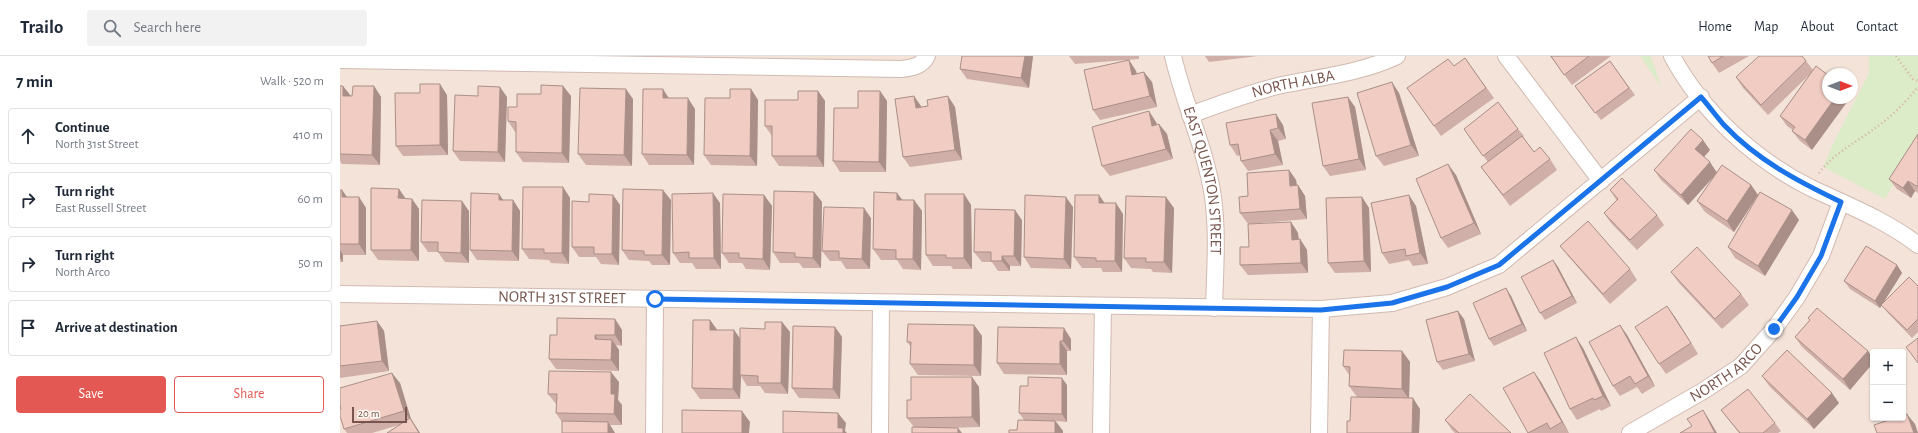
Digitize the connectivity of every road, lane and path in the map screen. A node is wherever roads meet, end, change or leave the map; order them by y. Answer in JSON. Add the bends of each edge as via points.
{"nodes":[{"id":1,"x":1173,"y":56,"type":"edge"},
{"id":2,"x":1397,"y":56,"type":"edge"},
{"id":3,"x":1506,"y":56,"type":"edge"},
{"id":4,"x":1672,"y":56,"type":"edge"},
{"id":5,"x":1896,"y":56,"type":"edge"},
{"id":6,"x":539,"y":59,"type":"edge"},
{"id":7,"x":926,"y":59,"type":"edge"},
{"id":8,"x":340,"y":60,"type":"edge"},
{"id":9,"x":1918,"y":82,"type":"edge"},
{"id":10,"x":1918,"y":87,"type":"edge"},
{"id":11,"x":1701,"y":97,"type":"junction"},
{"id":12,"x":1190,"y":115,"type":"junction"},
{"id":13,"x":1601,"y":181,"type":"junction"},
{"id":14,"x":1810,"y":187,"type":"junction"},
{"id":15,"x":1841,"y":202,"type":"junction"},
{"id":16,"x":1918,"y":245,"type":"edge"},
{"id":17,"x":340,"y":294,"type":"edge"},
{"id":18,"x":655,"y":299,"type":"junction"},
{"id":19,"x":881,"y":303,"type":"junction"},
{"id":20,"x":1103,"y":306,"type":"junction"},
{"id":21,"x":1214,"y":308,"type":"junction"},
{"id":22,"x":1321,"y":310,"type":"junction"},
{"id":23,"x":654,"y":433,"type":"edge"},
{"id":24,"x":880,"y":433,"type":"edge"},
{"id":25,"x":1101,"y":433,"type":"edge"},
{"id":26,"x":1319,"y":433,"type":"edge"},
{"id":27,"x":1630,"y":433,"type":"edge"}],
"edges":[{"from":1,"to":12,"type":"street","name":"EAST QUENTON STREET"},
{"from":2,"to":12,"type":"street","name":"NORTH ALBA","via":[[1360,69],[1245,96]]},
{"from":3,"to":13,"type":"street"},
{"from":4,"to":11,"type":"street"},
{"from":5,"to":9,"type":"path"},
{"from":6,"to":7,"type":"street","via":[[901,69],[914,67]]},
{"from":6,"to":8,"type":"street"},
{"from":10,"to":14,"type":"path","via":[[1875,129],[1823,168]]},
{"from":11,"to":13,"type":"street","name":"NORTH 31ST STREET"},
{"from":11,"to":14,"type":"street","via":[[1725,126],[1756,154]]},
{"from":12,"to":21,"type":"street","name":"EAST QUENTON STREET","via":[[1205,162],[1212,198],[1215,240]]},
{"from":13,"to":22,"type":"street","name":"NORTH 31ST STREET","via":[[1499,265],[1447,287],[1392,303]]},
{"from":14,"to":15,"type":"street"},
{"from":15,"to":16,"type":"street","via":[[1878,220]]},
{"from":15,"to":27,"type":"street","name":"NORTH ARCO","via":[[1821,256],[1797,297],[1774,329],[1741,366],[1703,392]]},
{"from":17,"to":18,"type":"street","name":"NORTH 31ST STREET"},
{"from":18,"to":19,"type":"street","name":"NORTH 31ST STREET"},
{"from":18,"to":23,"type":"street"},
{"from":19,"to":20,"type":"street","name":"NORTH 31ST STREET"},
{"from":19,"to":24,"type":"street"},
{"from":20,"to":21,"type":"street","name":"NORTH 31ST STREET"},
{"from":20,"to":25,"type":"street"},
{"from":21,"to":22,"type":"street","name":"NORTH 31ST STREET"},
{"from":22,"to":26,"type":"street"}]}
